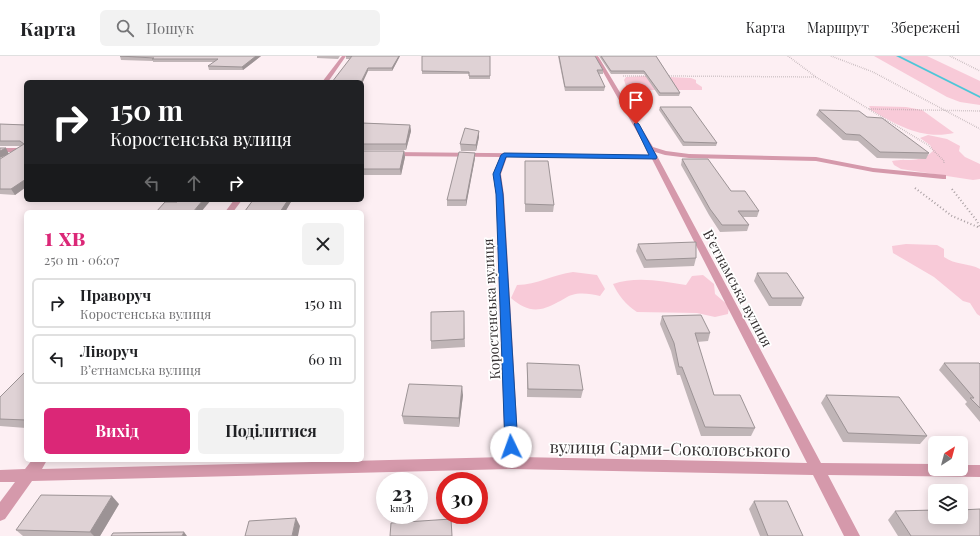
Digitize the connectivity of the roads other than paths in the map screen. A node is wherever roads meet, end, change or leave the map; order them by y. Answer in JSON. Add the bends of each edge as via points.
{"nodes":[{"id":1,"x":344,"y":56,"type":"edge"},
{"id":2,"x":596,"y":56,"type":"edge"},
{"id":3,"x":326,"y":80,"type":"edge"},
{"id":4,"x":0,"y":150,"type":"edge"},
{"id":5,"x":24,"y":150,"type":"edge"},
{"id":6,"x":652,"y":153,"type":"junction"},
{"id":7,"x":386,"y":154,"type":"edge"},
{"id":8,"x":504,"y":155,"type":"junction"},
{"id":9,"x":11,"y":156,"type":"edge"},
{"id":10,"x":943,"y":177,"type":"road end"},
{"id":11,"x":38,"y":462,"type":"edge"},
{"id":12,"x":512,"y":463,"type":"junction"},
{"id":13,"x":818,"y":469,"type":"junction"},
{"id":14,"x":980,"y":470,"type":"edge"},
{"id":15,"x":0,"y":476,"type":"edge"},
{"id":16,"x":28,"y":476,"type":"junction"},
{"id":17,"x":0,"y":514,"type":"edge"},
{"id":18,"x":852,"y":536,"type":"edge"}],
"edges":[{"from":1,"to":3,"type":"street"},
{"from":2,"to":6,"type":"street","name":"Вʼєтнамська вулиця"},
{"from":4,"to":5,"type":"street"},
{"from":5,"to":9,"type":"street"},
{"from":6,"to":8,"type":"street"},
{"from":6,"to":10,"type":"street","via":[[816,159],[873,170]]},
{"from":6,"to":13,"type":"street","name":"Вʼєтнамська вулиця"},
{"from":7,"to":8,"type":"street"},
{"from":8,"to":12,"type":"street","name":"Коростенська вулиця","via":[[497,174]]},
{"from":11,"to":16,"type":"street"},
{"from":12,"to":13,"type":"street","name":"вулиця Сарми-Соколовського"},
{"from":12,"to":16,"type":"street","name":"вулиця Сарми-Соколовського"},
{"from":13,"to":14,"type":"street","name":"вулиця Сарми-Соколовського"},
{"from":13,"to":18,"type":"street","name":"Вʼєтнамська вулиця"},
{"from":15,"to":16,"type":"street","name":"вулиця Сарми-Соколовського"},
{"from":16,"to":17,"type":"street"}]}
